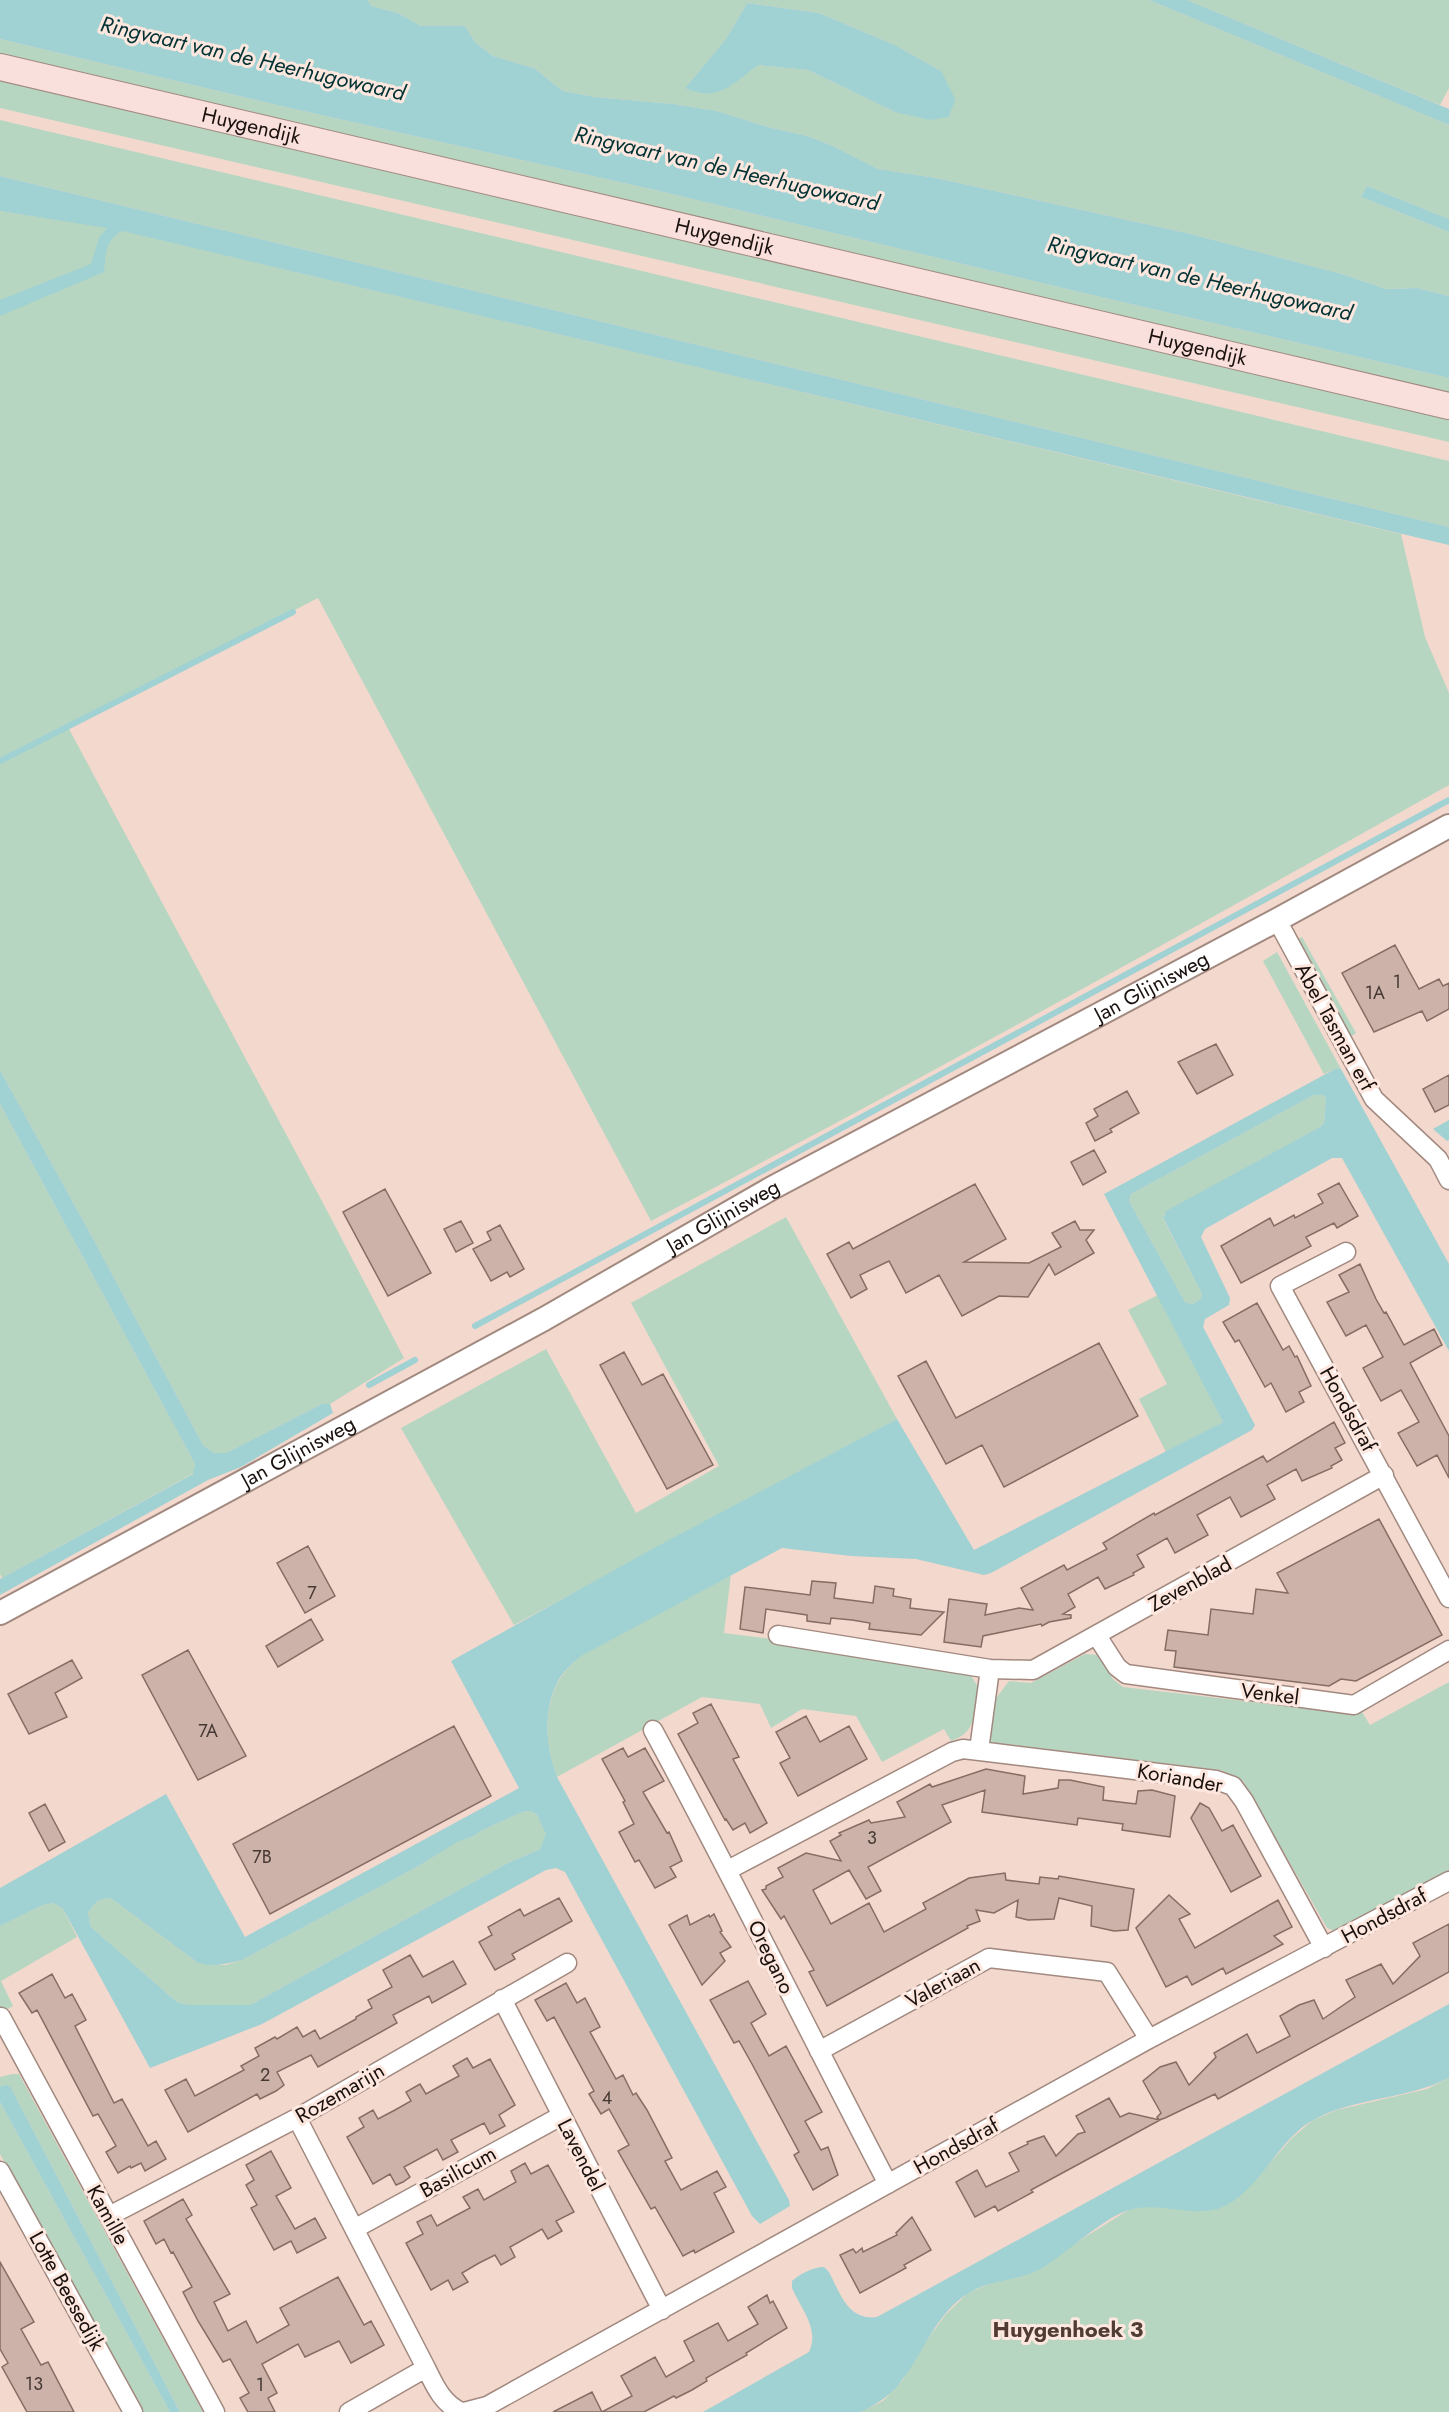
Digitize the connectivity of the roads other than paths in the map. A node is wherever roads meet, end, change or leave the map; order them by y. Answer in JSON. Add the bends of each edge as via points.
{"nodes":[{"id":1,"x":0,"y":67,"type":"edge"},
{"id":2,"x":1449,"y":406,"type":"edge"},
{"id":3,"x":1449,"y":826,"type":"edge"},
{"id":4,"x":1276,"y":920,"type":"junction"},
{"id":5,"x":1449,"y":1179,"type":"edge"},
{"id":6,"x":1346,"y":1252,"type":"dead end"},
{"id":7,"x":1384,"y":1475,"type":"junction"},
{"id":8,"x":1449,"y":1598,"type":"edge"},
{"id":9,"x":0,"y":1613,"type":"edge"},
{"id":10,"x":778,"y":1635,"type":"dead end"},
{"id":11,"x":1097,"y":1636,"type":"junction"},
{"id":12,"x":1449,"y":1650,"type":"edge"},
{"id":13,"x":990,"y":1669,"type":"junction"},
{"id":14,"x":653,"y":1730,"type":"dead end"},
{"id":15,"x":979,"y":1750,"type":"junction"},
{"id":16,"x":728,"y":1870,"type":"junction"},
{"id":17,"x":1449,"y":1881,"type":"edge"},
{"id":18,"x":1324,"y":1948,"type":"junction"},
{"id":19,"x":567,"y":1963,"type":"dead end"},
{"id":20,"x":502,"y":1999,"type":"junction"},
{"id":21,"x":1,"y":2017,"type":"edge"},
{"id":22,"x":1149,"y":2039,"type":"junction"},
{"id":23,"x":819,"y":2052,"type":"junction"},
{"id":24,"x":561,"y":2116,"type":"junction"},
{"id":25,"x":297,"y":2118,"type":"junction"},
{"id":26,"x":0,"y":2171,"type":"edge"},
{"id":27,"x":888,"y":2184,"type":"junction"},
{"id":28,"x":109,"y":2216,"type":"junction"},
{"id":29,"x":356,"y":2228,"type":"junction"},
{"id":30,"x":662,"y":2310,"type":"junction"},
{"id":31,"x":426,"y":2368,"type":"junction"},
{"id":32,"x":133,"y":2412,"type":"edge"},
{"id":33,"x":215,"y":2412,"type":"edge"},
{"id":34,"x":349,"y":2412,"type":"edge"},
{"id":35,"x":463,"y":2412,"type":"edge"}],
"edges":[{"from":1,"to":2,"type":"main road","name":"Huygendijk"},
{"from":3,"to":4,"type":"street","name":"Jan Glijnisweg"},
{"from":4,"to":5,"type":"street","name":"Abel Tasman erf","via":[[1374,1099],[1438,1159]]},
{"from":4,"to":9,"type":"street","name":"Jan Glijnisweg","via":[[772,1188],[533,1324]]},
{"from":6,"to":7,"type":"street","name":"Hondsdraf","via":[[1280,1286]]},
{"from":7,"to":8,"type":"street","name":"Hondsdraf"},
{"from":7,"to":11,"type":"street","name":"Zevenblad"},
{"from":10,"to":13,"type":"street","name":"Zevenblad"},
{"from":11,"to":12,"type":"street","name":"Venkel","via":[[1126,1674],[1354,1705]]},
{"from":11,"to":13,"type":"street","name":"Zevenblad","via":[[1033,1670]]},
{"from":13,"to":15,"type":"street"},
{"from":14,"to":16,"type":"street","name":"Oregano"},
{"from":15,"to":16,"type":"street","name":"Koriander","via":[[952,1752]]},
{"from":15,"to":18,"type":"street","name":"Koriander","via":[[1216,1780],[1233,1786]]},
{"from":16,"to":23,"type":"street","name":"Oregano"},
{"from":17,"to":18,"type":"street","name":"Hondsdraf"},
{"from":18,"to":22,"type":"street","name":"Hondsdraf"},
{"from":19,"to":20,"type":"street","name":"Rozemarijn"},
{"from":20,"to":24,"type":"street","name":"Lavendel"},
{"from":20,"to":25,"type":"street","name":"Rozemarijn"},
{"from":21,"to":28,"type":"street","name":"Kamille"},
{"from":22,"to":23,"type":"street","name":"Valeriaan","via":[[1107,1972],[989,1958]]},
{"from":22,"to":27,"type":"street","name":"Hondsdraf"},
{"from":23,"to":27,"type":"street","name":"Oregano"},
{"from":24,"to":29,"type":"street","name":"Basilicum"},
{"from":24,"to":30,"type":"street","name":"Lavendel"},
{"from":25,"to":28,"type":"street","name":"Rozemarijn"},
{"from":25,"to":29,"type":"street"},
{"from":26,"to":32,"type":"street","name":"Lotte Beesedijk"},
{"from":27,"to":30,"type":"street","name":"Hondsdraf"},
{"from":28,"to":33,"type":"street","name":"Kamille"},
{"from":29,"to":31,"type":"street"},
{"from":30,"to":35,"type":"street","name":"Hondsdraf","via":[[487,2406]]},
{"from":31,"to":34,"type":"street"},
{"from":31,"to":35,"type":"street","name":"Hondsdraf","via":[[444,2399]]}]}
